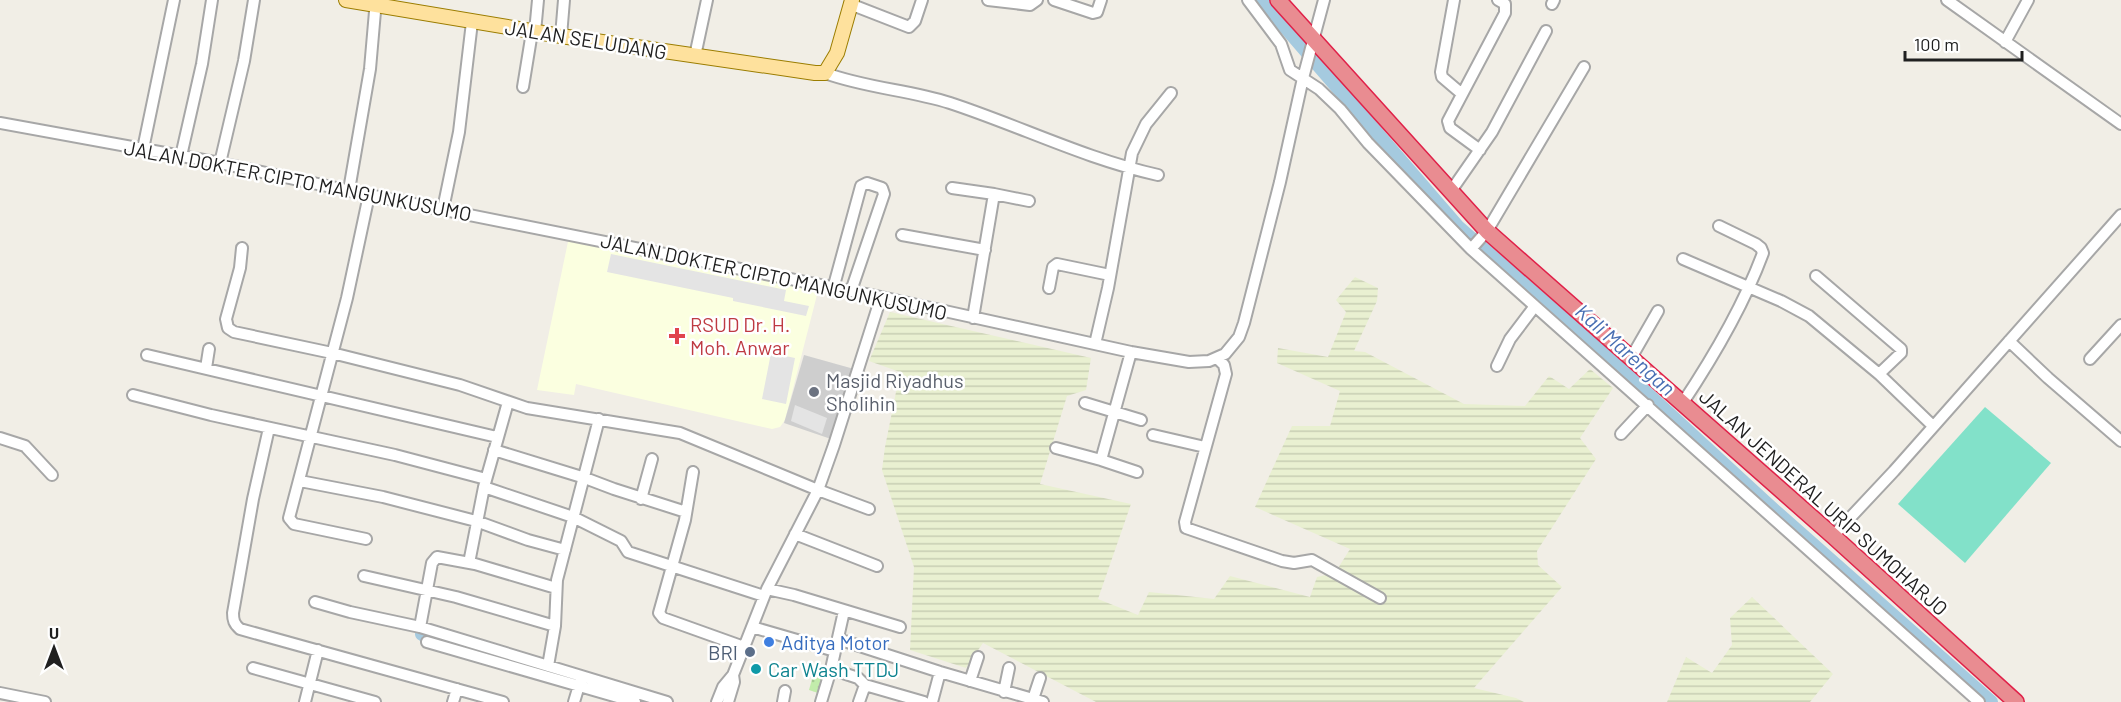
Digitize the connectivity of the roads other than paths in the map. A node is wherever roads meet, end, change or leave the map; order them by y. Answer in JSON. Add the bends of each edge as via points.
{"nodes":[{"id":1,"x":174,"y":0,"type":"edge"},
{"id":2,"x":212,"y":0,"type":"edge"},
{"id":3,"x":254,"y":0,"type":"edge"},
{"id":4,"x":346,"y":0,"type":"edge"},
{"id":5,"x":538,"y":0,"type":"edge"},
{"id":6,"x":564,"y":0,"type":"edge"},
{"id":7,"x":707,"y":0,"type":"edge"},
{"id":8,"x":922,"y":0,"type":"edge"},
{"id":9,"x":988,"y":0,"type":"edge"},
{"id":10,"x":1036,"y":0,"type":"edge"},
{"id":11,"x":1054,"y":0,"type":"edge"},
{"id":12,"x":1101,"y":0,"type":"edge"},
{"id":13,"x":1248,"y":0,"type":"edge"},
{"id":14,"x":1278,"y":0,"type":"edge"},
{"id":15,"x":1324,"y":0,"type":"edge"},
{"id":16,"x":1454,"y":0,"type":"edge"},
{"id":17,"x":1498,"y":0,"type":"edge"},
{"id":18,"x":1947,"y":0,"type":"edge"},
{"id":19,"x":2028,"y":0,"type":"edge"},
{"id":20,"x":376,"y":2,"type":"edge"},
{"id":21,"x":851,"y":2,"type":"edge"},
{"id":22,"x":472,"y":22,"type":"junction"},
{"id":23,"x":1545,"y":31,"type":"dead end"},
{"id":24,"x":533,"y":32,"type":"junction"},
{"id":25,"x":561,"y":36,"type":"junction"},
{"id":26,"x":2005,"y":42,"type":"junction"},
{"id":27,"x":1312,"y":47,"type":"junction"},
{"id":28,"x":695,"y":56,"type":"junction"},
{"id":29,"x":1584,"y":67,"type":"dead end"},
{"id":30,"x":825,"y":73,"type":"junction"},
{"id":31,"x":1304,"y":76,"type":"junction"},
{"id":32,"x":523,"y":87,"type":"dead end"},
{"id":33,"x":1172,"y":93,"type":"dead end"},
{"id":34,"x":1462,"y":94,"type":"junction"},
{"id":35,"x":0,"y":123,"type":"edge"},
{"id":36,"x":2121,"y":124,"type":"edge"},
{"id":37,"x":143,"y":149,"type":"junction"},
{"id":38,"x":1480,"y":150,"type":"junction"},
{"id":39,"x":181,"y":156,"type":"junction"},
{"id":40,"x":220,"y":164,"type":"junction"},
{"id":41,"x":1129,"y":168,"type":"junction"},
{"id":42,"x":1158,"y":175,"type":"dead end"},
{"id":43,"x":952,"y":188,"type":"dead end"},
{"id":44,"x":349,"y":190,"type":"junction"},
{"id":45,"x":1451,"y":191,"type":"junction"},
{"id":46,"x":369,"y":195,"type":"junction"},
{"id":47,"x":994,"y":195,"type":"junction"},
{"id":48,"x":1029,"y":201,"type":"dead end"},
{"id":49,"x":443,"y":209,"type":"junction"},
{"id":50,"x":2121,"y":215,"type":"edge"},
{"id":51,"x":1719,"y":226,"type":"dead end"},
{"id":52,"x":902,"y":235,"type":"dead end"},
{"id":53,"x":1479,"y":241,"type":"junction"},
{"id":54,"x":242,"y":248,"type":"dead end"},
{"id":55,"x":985,"y":250,"type":"junction"},
{"id":56,"x":1683,"y":260,"type":"dead end"},
{"id":57,"x":1110,"y":275,"type":"junction"},
{"id":58,"x":1816,"y":276,"type":"dead end"},
{"id":59,"x":1049,"y":288,"type":"dead end"},
{"id":60,"x":1749,"y":288,"type":"junction"},
{"id":61,"x":833,"y":289,"type":"junction"},
{"id":62,"x":851,"y":291,"type":"junction"},
{"id":63,"x":881,"y":297,"type":"junction"},
{"id":64,"x":1535,"y":306,"type":"junction"},
{"id":65,"x":1658,"y":311,"type":"dead end"},
{"id":66,"x":973,"y":318,"type":"junction"},
{"id":67,"x":2121,"y":325,"type":"edge"},
{"id":68,"x":2009,"y":341,"type":"junction"},
{"id":69,"x":1095,"y":344,"type":"junction"},
{"id":70,"x":209,"y":349,"type":"dead end"},
{"id":71,"x":1131,"y":352,"type":"junction"},
{"id":72,"x":332,"y":353,"type":"junction"},
{"id":73,"x":147,"y":355,"type":"dead end"},
{"id":74,"x":1217,"y":358,"type":"junction"},
{"id":75,"x":1631,"y":358,"type":"junction"},
{"id":76,"x":2090,"y":358,"type":"dead end"},
{"id":77,"x":1497,"y":366,"type":"dead end"},
{"id":78,"x":206,"y":368,"type":"junction"},
{"id":79,"x":1879,"y":374,"type":"junction"},
{"id":80,"x":133,"y":395,"type":"dead end"},
{"id":81,"x":320,"y":396,"type":"junction"},
{"id":82,"x":508,"y":402,"type":"junction"},
{"id":83,"x":1085,"y":404,"type":"dead end"},
{"id":84,"x":1682,"y":404,"type":"junction"},
{"id":85,"x":1647,"y":405,"type":"junction"},
{"id":86,"x":1116,"y":412,"type":"junction"},
{"id":87,"x":599,"y":419,"type":"junction"},
{"id":88,"x":1141,"y":420,"type":"dead end"},
{"id":89,"x":1933,"y":426,"type":"junction"},
{"id":90,"x":269,"y":428,"type":"junction"},
{"id":91,"x":1621,"y":434,"type":"dead end"},
{"id":92,"x":1153,"y":435,"type":"dead end"},
{"id":93,"x":2119,"y":435,"type":"edge"},
{"id":94,"x":310,"y":437,"type":"junction"},
{"id":95,"x":497,"y":437,"type":"junction"},
{"id":96,"x":0,"y":438,"type":"edge"},
{"id":97,"x":1205,"y":447,"type":"junction"},
{"id":98,"x":1056,"y":448,"type":"dead end"},
{"id":99,"x":494,"y":450,"type":"junction"},
{"id":100,"x":652,"y":459,"type":"dead end"},
{"id":101,"x":1101,"y":460,"type":"junction"},
{"id":102,"x":693,"y":472,"type":"dead end"},
{"id":103,"x":1137,"y":472,"type":"dead end"},
{"id":104,"x":52,"y":475,"type":"dead end"},
{"id":105,"x":585,"y":478,"type":"junction"},
{"id":106,"x":300,"y":481,"type":"junction"},
{"id":107,"x":485,"y":483,"type":"junction"},
{"id":108,"x":818,"y":490,"type":"junction"},
{"id":109,"x":640,"y":499,"type":"junction"},
{"id":110,"x":868,"y":509,"type":"dead end"},
{"id":111,"x":686,"y":512,"type":"junction"},
{"id":112,"x":573,"y":517,"type":"junction"},
{"id":113,"x":476,"y":521,"type":"junction"},
{"id":114,"x":795,"y":534,"type":"junction"},
{"id":115,"x":1833,"y":536,"type":"junction"},
{"id":116,"x":366,"y":539,"type":"dead end"},
{"id":117,"x":565,"y":550,"type":"junction"},
{"id":118,"x":469,"y":563,"type":"junction"},
{"id":119,"x":672,"y":566,"type":"junction"},
{"id":120,"x":877,"y":566,"type":"dead end"},
{"id":121,"x":364,"y":576,"type":"dead end"},
{"id":122,"x":556,"y":588,"type":"junction"},
{"id":123,"x":428,"y":591,"type":"junction"},
{"id":124,"x":765,"y":593,"type":"junction"},
{"id":125,"x":1380,"y":598,"type":"dead end"},
{"id":126,"x":315,"y":602,"type":"dead end"},
{"id":127,"x":844,"y":611,"type":"junction"},
{"id":128,"x":555,"y":626,"type":"junction"},
{"id":129,"x":420,"y":627,"type":"junction"},
{"id":130,"x":752,"y":627,"type":"junction"},
{"id":131,"x":900,"y":627,"type":"dead end"},
{"id":132,"x":838,"y":639,"type":"junction"},
{"id":133,"x":427,"y":642,"type":"dead end"},
{"id":134,"x":744,"y":646,"type":"junction"},
{"id":135,"x":318,"y":650,"type":"junction"},
{"id":136,"x":835,"y":651,"type":"junction"},
{"id":137,"x":978,"y":657,"type":"dead end"},
{"id":138,"x":548,"y":666,"type":"junction"},
{"id":139,"x":253,"y":668,"type":"dead end"},
{"id":140,"x":1009,"y":668,"type":"dead end"},
{"id":141,"x":831,"y":669,"type":"junction"},
{"id":142,"x":940,"y":672,"type":"junction"},
{"id":143,"x":733,"y":675,"type":"junction"},
{"id":144,"x":1040,"y":678,"type":"dead end"},
{"id":145,"x":970,"y":681,"type":"junction"},
{"id":146,"x":580,"y":682,"type":"junction"},
{"id":147,"x":310,"y":683,"type":"junction"},
{"id":148,"x":865,"y":685,"type":"junction"},
{"id":149,"x":457,"y":689,"type":"junction"},
{"id":150,"x":1004,"y":692,"type":"junction"},
{"id":151,"x":0,"y":693,"type":"edge"},
{"id":152,"x":895,"y":698,"type":"edge"},
{"id":153,"x":1036,"y":701,"type":"edge"},
{"id":154,"x":45,"y":702,"type":"edge"},
{"id":155,"x":305,"y":702,"type":"edge"},
{"id":156,"x":375,"y":702,"type":"edge"},
{"id":157,"x":453,"y":702,"type":"edge"},
{"id":158,"x":503,"y":702,"type":"edge"},
{"id":159,"x":574,"y":702,"type":"edge"},
{"id":160,"x":634,"y":702,"type":"edge"},
{"id":161,"x":667,"y":702,"type":"edge"},
{"id":162,"x":717,"y":702,"type":"edge"},
{"id":163,"x":728,"y":702,"type":"edge"},
{"id":164,"x":820,"y":702,"type":"edge"},
{"id":165,"x":859,"y":702,"type":"edge"},
{"id":166,"x":924,"y":702,"type":"edge"},
{"id":167,"x":932,"y":702,"type":"edge"},
{"id":168,"x":1979,"y":702,"type":"edge"},
{"id":169,"x":2016,"y":702,"type":"edge"}],
"edges":[{"from":1,"to":37,"type":"street"},
{"from":2,"to":39,"type":"street"},
{"from":3,"to":40,"type":"street"},
{"from":4,"to":20,"type":"main road","name":"JALAN SELUDANG"},
{"from":5,"to":24,"type":"street"},
{"from":6,"to":25,"type":"street"},
{"from":7,"to":28,"type":"street"},
{"from":8,"to":21,"type":"street","via":[[909,27]]},
{"from":9,"to":10,"type":"street","via":[[1030,5]]},
{"from":11,"to":12,"type":"street","via":[[1093,13]]},
{"from":13,"to":31,"type":"street","via":[[1281,44],[1290,70]]},
{"from":14,"to":27,"type":"highway","name":"JALAN JENDERAL URIP SUMOHARJO"},
{"from":15,"to":27,"type":"street"},
{"from":16,"to":34,"type":"street","via":[[1441,72]]},
{"from":17,"to":34,"type":"street","via":[[1506,10]]},
{"from":18,"to":26,"type":"street"},
{"from":19,"to":26,"type":"street"},
{"from":20,"to":22,"type":"main road","name":"JALAN SELUDANG"},
{"from":20,"to":44,"type":"street","via":[[370,69]]},
{"from":21,"to":30,"type":"main road","via":[[837,53]]},
{"from":22,"to":24,"type":"main road","name":"JALAN SELUDANG"},
{"from":22,"to":49,"type":"street","via":[[459,132]]},
{"from":23,"to":38,"type":"street"},
{"from":24,"to":25,"type":"main road","name":"JALAN SELUDANG"},
{"from":24,"to":32,"type":"street"},
{"from":25,"to":28,"type":"main road","name":"JALAN SELUDANG"},
{"from":26,"to":36,"type":"street"},
{"from":27,"to":31,"type":"street"},
{"from":27,"to":45,"type":"highway","name":"JALAN JENDERAL URIP SUMOHARJO"},
{"from":28,"to":30,"type":"main road","name":"JALAN SELUDANG"},
{"from":29,"to":53,"type":"street"},
{"from":30,"to":41,"type":"street","via":[[950,103]]},
{"from":31,"to":53,"type":"street","via":[[1368,142]]},
{"from":31,"to":74,"type":"street","via":[[1244,323],[1232,347]]},
{"from":33,"to":41,"type":"street","via":[[1146,124]]},
{"from":34,"to":38,"type":"street","via":[[1448,125]]},
{"from":35,"to":37,"type":"street","name":"JALAN DOKTER CIPTO MANGUNKUSUMO"},
{"from":37,"to":39,"type":"street","name":"JALAN DOKTER CIPTO MANGUNKUSUMO"},
{"from":38,"to":45,"type":"street"},
{"from":39,"to":40,"type":"street","name":"JALAN DOKTER CIPTO MANGUNKUSUMO"},
{"from":40,"to":44,"type":"street","name":"JALAN DOKTER CIPTO MANGUNKUSUMO"},
{"from":41,"to":42,"type":"street"},
{"from":41,"to":57,"type":"street"},
{"from":43,"to":47,"type":"street"},
{"from":44,"to":46,"type":"street","name":"JALAN DOKTER CIPTO MANGUNKUSUMO"},
{"from":45,"to":53,"type":"highway","name":"JALAN JENDERAL URIP SUMOHARJO"},
{"from":46,"to":49,"type":"street","name":"JALAN DOKTER CIPTO MANGUNKUSUMO"},
{"from":46,"to":72,"type":"street"},
{"from":47,"to":48,"type":"street"},
{"from":47,"to":55,"type":"street"},
{"from":49,"to":61,"type":"street","name":"JALAN DOKTER CIPTO MANGUNKUSUMO"},
{"from":50,"to":68,"type":"street"},
{"from":51,"to":60,"type":"street","via":[[1763,250]]},
{"from":52,"to":55,"type":"street"},
{"from":53,"to":64,"type":"street"},
{"from":53,"to":75,"type":"highway","name":"JALAN JENDERAL URIP SUMOHARJO"},
{"from":54,"to":72,"type":"street","via":[[226,319],[228,327],[234,332]]},
{"from":55,"to":66,"type":"street"},
{"from":56,"to":60,"type":"street"},
{"from":57,"to":59,"type":"street","via":[[1055,264]]},
{"from":57,"to":69,"type":"street"},
{"from":58,"to":79,"type":"street","via":[[1901,349]]},
{"from":60,"to":79,"type":"street","via":[[1809,316]]},
{"from":60,"to":84,"type":"street","via":[[1720,346]]},
{"from":61,"to":62,"type":"street","name":"JALAN DOKTER CIPTO MANGUNKUSUMO"},
{"from":61,"to":62,"type":"street","via":[[861,186],[867,183],[882,188],[884,194]]},
{"from":62,"to":63,"type":"street","name":"JALAN DOKTER CIPTO MANGUNKUSUMO"},
{"from":63,"to":66,"type":"street","name":"JALAN DOKTER CIPTO MANGUNKUSUMO"},
{"from":63,"to":108,"type":"street"},
{"from":64,"to":77,"type":"street","via":[[1510,339]]},
{"from":64,"to":85,"type":"street"},
{"from":65,"to":75,"type":"street"},
{"from":66,"to":69,"type":"street","name":"JALAN DOKTER CIPTO MANGUNKUSUMO"},
{"from":67,"to":76,"type":"street"},
{"from":68,"to":89,"type":"street"},
{"from":68,"to":93,"type":"street"},
{"from":69,"to":71,"type":"street","name":"JALAN DOKTER CIPTO MANGUNKUSUMO"},
{"from":70,"to":78,"type":"street"},
{"from":71,"to":74,"type":"street","name":"JALAN DOKTER CIPTO MANGUNKUSUMO","via":[[1189,362]]},
{"from":71,"to":86,"type":"street"},
{"from":72,"to":81,"type":"street"},
{"from":72,"to":82,"type":"street","via":[[460,385]]},
{"from":73,"to":78,"type":"street"},
{"from":74,"to":97,"type":"street","via":[[1226,374]]},
{"from":75,"to":84,"type":"highway","name":"JALAN JENDERAL URIP SUMOHARJO"},
{"from":78,"to":81,"type":"street"},
{"from":79,"to":89,"type":"street"},
{"from":80,"to":90,"type":"street"},
{"from":81,"to":94,"type":"street"},
{"from":81,"to":95,"type":"street"},
{"from":82,"to":87,"type":"street"},
{"from":82,"to":95,"type":"street"},
{"from":83,"to":86,"type":"street"},
{"from":84,"to":115,"type":"highway","name":"JALAN JENDERAL URIP SUMOHARJO"},
{"from":85,"to":91,"type":"street"},
{"from":85,"to":168,"type":"street"},
{"from":86,"to":88,"type":"street"},
{"from":86,"to":101,"type":"street"},
{"from":87,"to":105,"type":"street"},
{"from":87,"to":108,"type":"street","via":[[680,433]]},
{"from":89,"to":115,"type":"street"},
{"from":90,"to":94,"type":"street"},
{"from":90,"to":135,"type":"street","via":[[250,509],[233,620],[240,629]]},
{"from":92,"to":97,"type":"street"},
{"from":94,"to":106,"type":"street"},
{"from":94,"to":107,"type":"street","via":[[395,455]]},
{"from":95,"to":99,"type":"street"},
{"from":96,"to":104,"type":"street","via":[[25,446]]},
{"from":97,"to":125,"type":"street","via":[[1186,528],[1282,561],[1312,560]]},
{"from":98,"to":101,"type":"street"},
{"from":99,"to":105,"type":"street"},
{"from":99,"to":107,"type":"street"},
{"from":100,"to":109,"type":"street"},
{"from":101,"to":103,"type":"street"},
{"from":102,"to":111,"type":"street"},
{"from":105,"to":109,"type":"street"},
{"from":105,"to":112,"type":"street"},
{"from":106,"to":113,"type":"street"},
{"from":106,"to":116,"type":"street","via":[[291,522]]},
{"from":107,"to":112,"type":"street"},
{"from":107,"to":113,"type":"street"},
{"from":108,"to":110,"type":"street"},
{"from":108,"to":114,"type":"street"},
{"from":109,"to":111,"type":"street"},
{"from":111,"to":119,"type":"street"},
{"from":112,"to":117,"type":"street"},
{"from":112,"to":119,"type":"street","via":[[621,541],[625,551]]},
{"from":113,"to":117,"type":"street"},
{"from":113,"to":118,"type":"street"},
{"from":114,"to":120,"type":"street"},
{"from":114,"to":124,"type":"street"},
{"from":115,"to":169,"type":"highway","name":"JALAN JENDERAL URIP SUMOHARJO"},
{"from":117,"to":122,"type":"street"},
{"from":118,"to":122,"type":"street"},
{"from":118,"to":123,"type":"street","via":[[437,557],[432,563]]},
{"from":119,"to":124,"type":"street"},
{"from":119,"to":134,"type":"street","via":[[658,609],[660,616]]},
{"from":121,"to":123,"type":"street"},
{"from":122,"to":128,"type":"street"},
{"from":123,"to":128,"type":"street"},
{"from":123,"to":129,"type":"street"},
{"from":124,"to":127,"type":"street","via":[[794,595]]},
{"from":124,"to":130,"type":"street"},
{"from":126,"to":129,"type":"street"},
{"from":127,"to":131,"type":"street"},
{"from":127,"to":132,"type":"street"},
{"from":128,"to":138,"type":"street"},
{"from":129,"to":138,"type":"street"},
{"from":130,"to":134,"type":"street"},
{"from":130,"to":136,"type":"street"},
{"from":132,"to":136,"type":"street"},
{"from":132,"to":142,"type":"street"},
{"from":133,"to":146,"type":"street"},
{"from":134,"to":143,"type":"street"},
{"from":135,"to":147,"type":"street"},
{"from":135,"to":149,"type":"street"},
{"from":136,"to":141,"type":"street"},
{"from":137,"to":145,"type":"street"},
{"from":138,"to":146,"type":"street"},
{"from":139,"to":147,"type":"street"},
{"from":140,"to":150,"type":"street"},
{"from":141,"to":148,"type":"street","via":[[858,678]]},
{"from":141,"to":164,"type":"street"},
{"from":142,"to":145,"type":"street"},
{"from":142,"to":167,"type":"street"},
{"from":143,"to":162,"type":"street"},
{"from":143,"to":163,"type":"street"},
{"from":144,"to":153,"type":"street"},
{"from":145,"to":150,"type":"street"},
{"from":146,"to":159,"type":"street"},
{"from":146,"to":160,"type":"street"},
{"from":146,"to":161,"type":"street"},
{"from":147,"to":155,"type":"street"},
{"from":147,"to":156,"type":"street"},
{"from":148,"to":152,"type":"street"},
{"from":148,"to":165,"type":"street"},
{"from":149,"to":157,"type":"street"},
{"from":149,"to":158,"type":"street"},
{"from":150,"to":153,"type":"street"},
{"from":151,"to":154,"type":"street"},
{"from":152,"to":166,"type":"street"}]}
